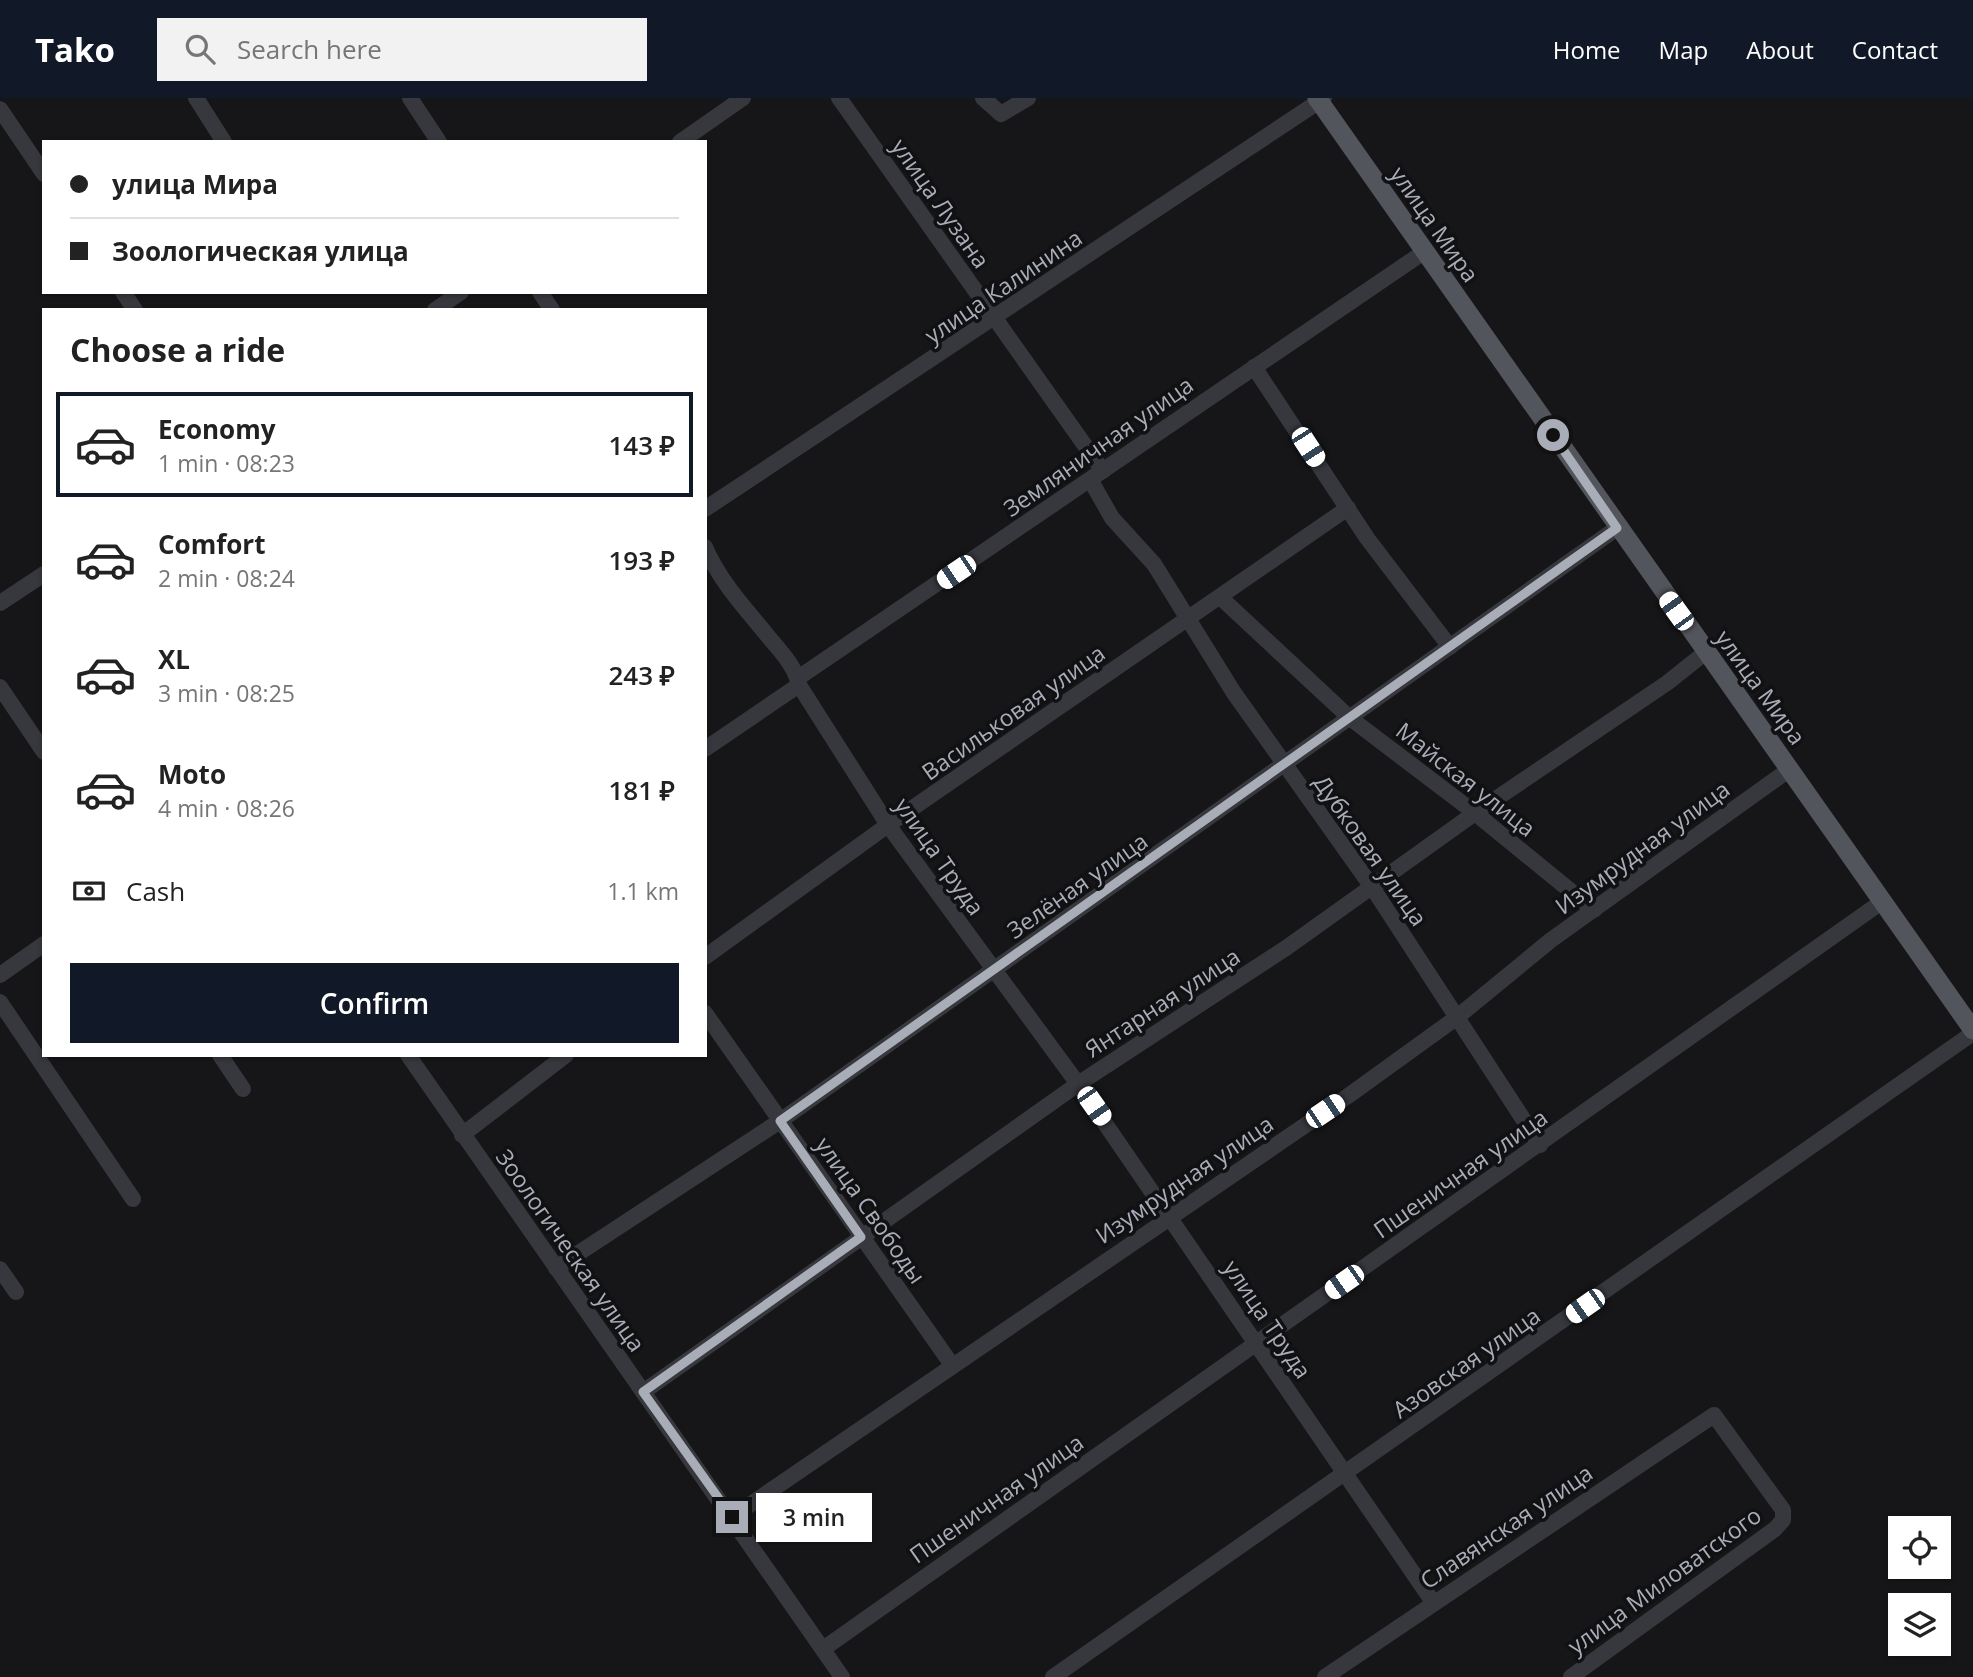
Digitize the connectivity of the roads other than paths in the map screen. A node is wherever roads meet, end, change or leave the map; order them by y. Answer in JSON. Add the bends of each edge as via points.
{"nodes":[{"id":1,"x":196,"y":98,"type":"edge"},
{"id":2,"x":410,"y":98,"type":"edge"},
{"id":3,"x":743,"y":98,"type":"edge"},
{"id":4,"x":839,"y":98,"type":"edge"},
{"id":5,"x":984,"y":98,"type":"edge"},
{"id":6,"x":1028,"y":98,"type":"edge"},
{"id":7,"x":1320,"y":99,"type":"edge"},
{"id":8,"x":0,"y":109,"type":"edge"},
{"id":9,"x":223,"y":140,"type":"edge"},
{"id":10,"x":438,"y":140,"type":"edge"},
{"id":11,"x":683,"y":140,"type":"edge"},
{"id":12,"x":42,"y":171,"type":"edge"},
{"id":13,"x":1424,"y":252,"type":"junction"},
{"id":14,"x":458,"y":294,"type":"edge"},
{"id":15,"x":438,"y":308,"type":"edge"},
{"id":16,"x":995,"y":319,"type":"junction"},
{"id":17,"x":1254,"y":366,"type":"junction"},
{"id":18,"x":1097,"y":476,"type":"junction"},
{"id":19,"x":707,"y":508,"type":"edge"},
{"id":20,"x":1348,"y":508,"type":"junction"},
{"id":21,"x":1617,"y":528,"type":"junction"},
{"id":22,"x":707,"y":550,"type":"edge"},
{"id":23,"x":42,"y":575,"type":"edge"},
{"id":24,"x":1220,"y":597,"type":"junction"},
{"id":25,"x":0,"y":603,"type":"edge"},
{"id":26,"x":1188,"y":618,"type":"junction"},
{"id":27,"x":1450,"y":647,"type":"junction"},
{"id":28,"x":1706,"y":652,"type":"junction"},
{"id":29,"x":798,"y":681,"type":"junction"},
{"id":30,"x":0,"y":687,"type":"edge"},
{"id":31,"x":1350,"y":718,"type":"junction"},
{"id":32,"x":707,"y":748,"type":"edge"},
{"id":33,"x":42,"y":749,"type":"edge"},
{"id":34,"x":1284,"y":765,"type":"junction"},
{"id":35,"x":1790,"y":769,"type":"junction"},
{"id":36,"x":1475,"y":813,"type":"junction"},
{"id":37,"x":888,"y":825,"type":"junction"},
{"id":38,"x":1372,"y":887,"type":"junction"},
{"id":39,"x":1883,"y":901,"type":"junction"},
{"id":40,"x":1594,"y":910,"type":"junction"},
{"id":41,"x":42,"y":945,"type":"edge"},
{"id":42,"x":707,"y":956,"type":"edge"},
{"id":43,"x":994,"y":972,"type":"junction"},
{"id":44,"x":0,"y":975,"type":"edge"},
{"id":45,"x":0,"y":1002,"type":"edge"},
{"id":46,"x":707,"y":1016,"type":"edge"},
{"id":47,"x":1456,"y":1018,"type":"junction"},
{"id":48,"x":1973,"y":1031,"type":"edge"},
{"id":49,"x":221,"y":1057,"type":"edge"},
{"id":50,"x":409,"y":1057,"type":"edge"},
{"id":51,"x":563,"y":1057,"type":"edge"},
{"id":52,"x":1079,"y":1084,"type":"junction"},
{"id":53,"x":243,"y":1089,"type":"dead end"},
{"id":54,"x":780,"y":1121,"type":"junction"},
{"id":55,"x":462,"y":1135,"type":"junction"},
{"id":56,"x":1540,"y":1145,"type":"junction"},
{"id":57,"x":132,"y":1199,"type":"dead end"},
{"id":58,"x":1170,"y":1215,"type":"junction"},
{"id":59,"x":861,"y":1237,"type":"junction"},
{"id":60,"x":556,"y":1268,"type":"junction"},
{"id":61,"x":0,"y":1269,"type":"edge"},
{"id":62,"x":16,"y":1292,"type":"dead end"},
{"id":63,"x":1257,"y":1343,"type":"junction"},
{"id":64,"x":952,"y":1365,"type":"junction"},
{"id":65,"x":643,"y":1392,"type":"junction"},
{"id":66,"x":1714,"y":1415,"type":"joint"},
{"id":67,"x":1346,"y":1475,"type":"junction"},
{"id":68,"x":732,"y":1517,"type":"junction"},
{"id":69,"x":1433,"y":1602,"type":"junction"},
{"id":70,"x":823,"y":1649,"type":"junction"},
{"id":71,"x":842,"y":1677,"type":"edge"},
{"id":72,"x":1053,"y":1677,"type":"edge"},
{"id":73,"x":1325,"y":1677,"type":"edge"},
{"id":74,"x":1571,"y":1677,"type":"edge"}],
"edges":[{"from":1,"to":9,"type":"street"},
{"from":2,"to":10,"type":"street"},
{"from":3,"to":11,"type":"street"},
{"from":4,"to":16,"type":"street","name":"улица Лузана"},
{"from":5,"to":6,"type":"street","via":[[1001,114]]},
{"from":7,"to":13,"type":"main road","name":"улица Мира"},
{"from":7,"to":16,"type":"street","name":"улица Калинина"},
{"from":8,"to":12,"type":"street"},
{"from":13,"to":17,"type":"street","name":"Земляничная улица"},
{"from":13,"to":21,"type":"main road","name":"улица Мира"},
{"from":14,"to":15,"type":"street"},
{"from":16,"to":18,"type":"street","name":"улица Лузана"},
{"from":16,"to":19,"type":"street","name":"улица Калинина"},
{"from":17,"to":18,"type":"street","name":"Земляничная улица"},
{"from":17,"to":20,"type":"street"},
{"from":18,"to":26,"type":"street","name":"Дубковая улица","via":[[1112,518],[1154,564]]},
{"from":18,"to":29,"type":"street","name":"Земляничная улица"},
{"from":20,"to":24,"type":"street","name":"Васильковая улица"},
{"from":20,"to":27,"type":"street"},
{"from":21,"to":27,"type":"street","name":"Зелёная улица"},
{"from":21,"to":28,"type":"main road","name":"улица Мира"},
{"from":22,"to":29,"type":"street","name":"улица Труда"},
{"from":23,"to":25,"type":"street"},
{"from":24,"to":26,"type":"street","name":"Васильковая улица"},
{"from":24,"to":31,"type":"street","name":"Майская улица"},
{"from":26,"to":34,"type":"street","name":"Дубковая улица"},
{"from":26,"to":37,"type":"street","name":"Васильковая улица"},
{"from":27,"to":31,"type":"street","name":"Зелёная улица"},
{"from":28,"to":35,"type":"main road","name":"улица Мира"},
{"from":28,"to":36,"type":"street","name":"Янтарная улица"},
{"from":29,"to":32,"type":"street","name":"Земляничная улица"},
{"from":29,"to":37,"type":"street","name":"улица Труда"},
{"from":30,"to":33,"type":"street"},
{"from":31,"to":34,"type":"street","name":"Зелёная улица"},
{"from":31,"to":36,"type":"street","name":"Майская улица"},
{"from":34,"to":38,"type":"street","name":"Дубковая улица"},
{"from":34,"to":43,"type":"street","name":"Зелёная улица"},
{"from":35,"to":39,"type":"main road","name":"улица Мира"},
{"from":35,"to":40,"type":"street","name":"Изумрудная улица"},
{"from":36,"to":38,"type":"street","name":"Янтарная улица"},
{"from":36,"to":40,"type":"street","name":"Майская улица"},
{"from":37,"to":42,"type":"street","name":"Васильковая улица"},
{"from":37,"to":43,"type":"street","name":"улица Труда"},
{"from":38,"to":47,"type":"street","name":"Дубковая улица"},
{"from":38,"to":52,"type":"street","name":"Янтарная улица"},
{"from":39,"to":48,"type":"main road","name":"улица Мира"},
{"from":39,"to":56,"type":"street","name":"Пшеничная улица"},
{"from":40,"to":47,"type":"street","name":"Изумрудная улица"},
{"from":41,"to":44,"type":"street"},
{"from":43,"to":52,"type":"street","name":"улица Труда"},
{"from":43,"to":54,"type":"street","name":"Зелёная улица"},
{"from":45,"to":57,"type":"street"},
{"from":46,"to":54,"type":"street","name":"улица Свободы"},
{"from":47,"to":56,"type":"street","name":"Дубковая улица"},
{"from":47,"to":58,"type":"street","name":"Изумрудная улица"},
{"from":48,"to":67,"type":"street","name":"Азовская улица"},
{"from":49,"to":53,"type":"street"},
{"from":50,"to":55,"type":"street","name":"Зоологическая улица"},
{"from":51,"to":55,"type":"street"},
{"from":52,"to":58,"type":"street","name":"улица Труда"},
{"from":52,"to":59,"type":"street","name":"Янтарная улица"},
{"from":54,"to":59,"type":"street","name":"улица Свободы"},
{"from":54,"to":60,"type":"street","name":"Зелёная улица"},
{"from":55,"to":60,"type":"street","name":"Зоологическая улица"},
{"from":56,"to":63,"type":"street","name":"Пшеничная улица"},
{"from":58,"to":63,"type":"street","name":"улица Труда"},
{"from":58,"to":64,"type":"street","name":"Изумрудная улица"},
{"from":59,"to":64,"type":"street","name":"улица Свободы"},
{"from":59,"to":65,"type":"street","name":"Янтарная улица"},
{"from":60,"to":65,"type":"street","name":"Зоологическая улица"},
{"from":61,"to":62,"type":"street"},
{"from":63,"to":67,"type":"street","name":"улица Труда"},
{"from":63,"to":70,"type":"street","name":"Пшеничная улица"},
{"from":64,"to":68,"type":"street","name":"Изумрудная улица"},
{"from":65,"to":68,"type":"street","name":"Зоологическая улица"},
{"from":66,"to":69,"type":"street","name":"Славянская улица"},
{"from":66,"to":74,"type":"street","name":"улица Миловатского","via":[[1783,1510],[1783,1520]]},
{"from":67,"to":69,"type":"street","name":"улица Труда"},
{"from":67,"to":72,"type":"street","name":"Азовская улица"},
{"from":68,"to":70,"type":"street","name":"Зоологическая улица"},
{"from":69,"to":73,"type":"street","name":"Славянская улица"},
{"from":70,"to":71,"type":"street","name":"Зоологическая улица"}]}
